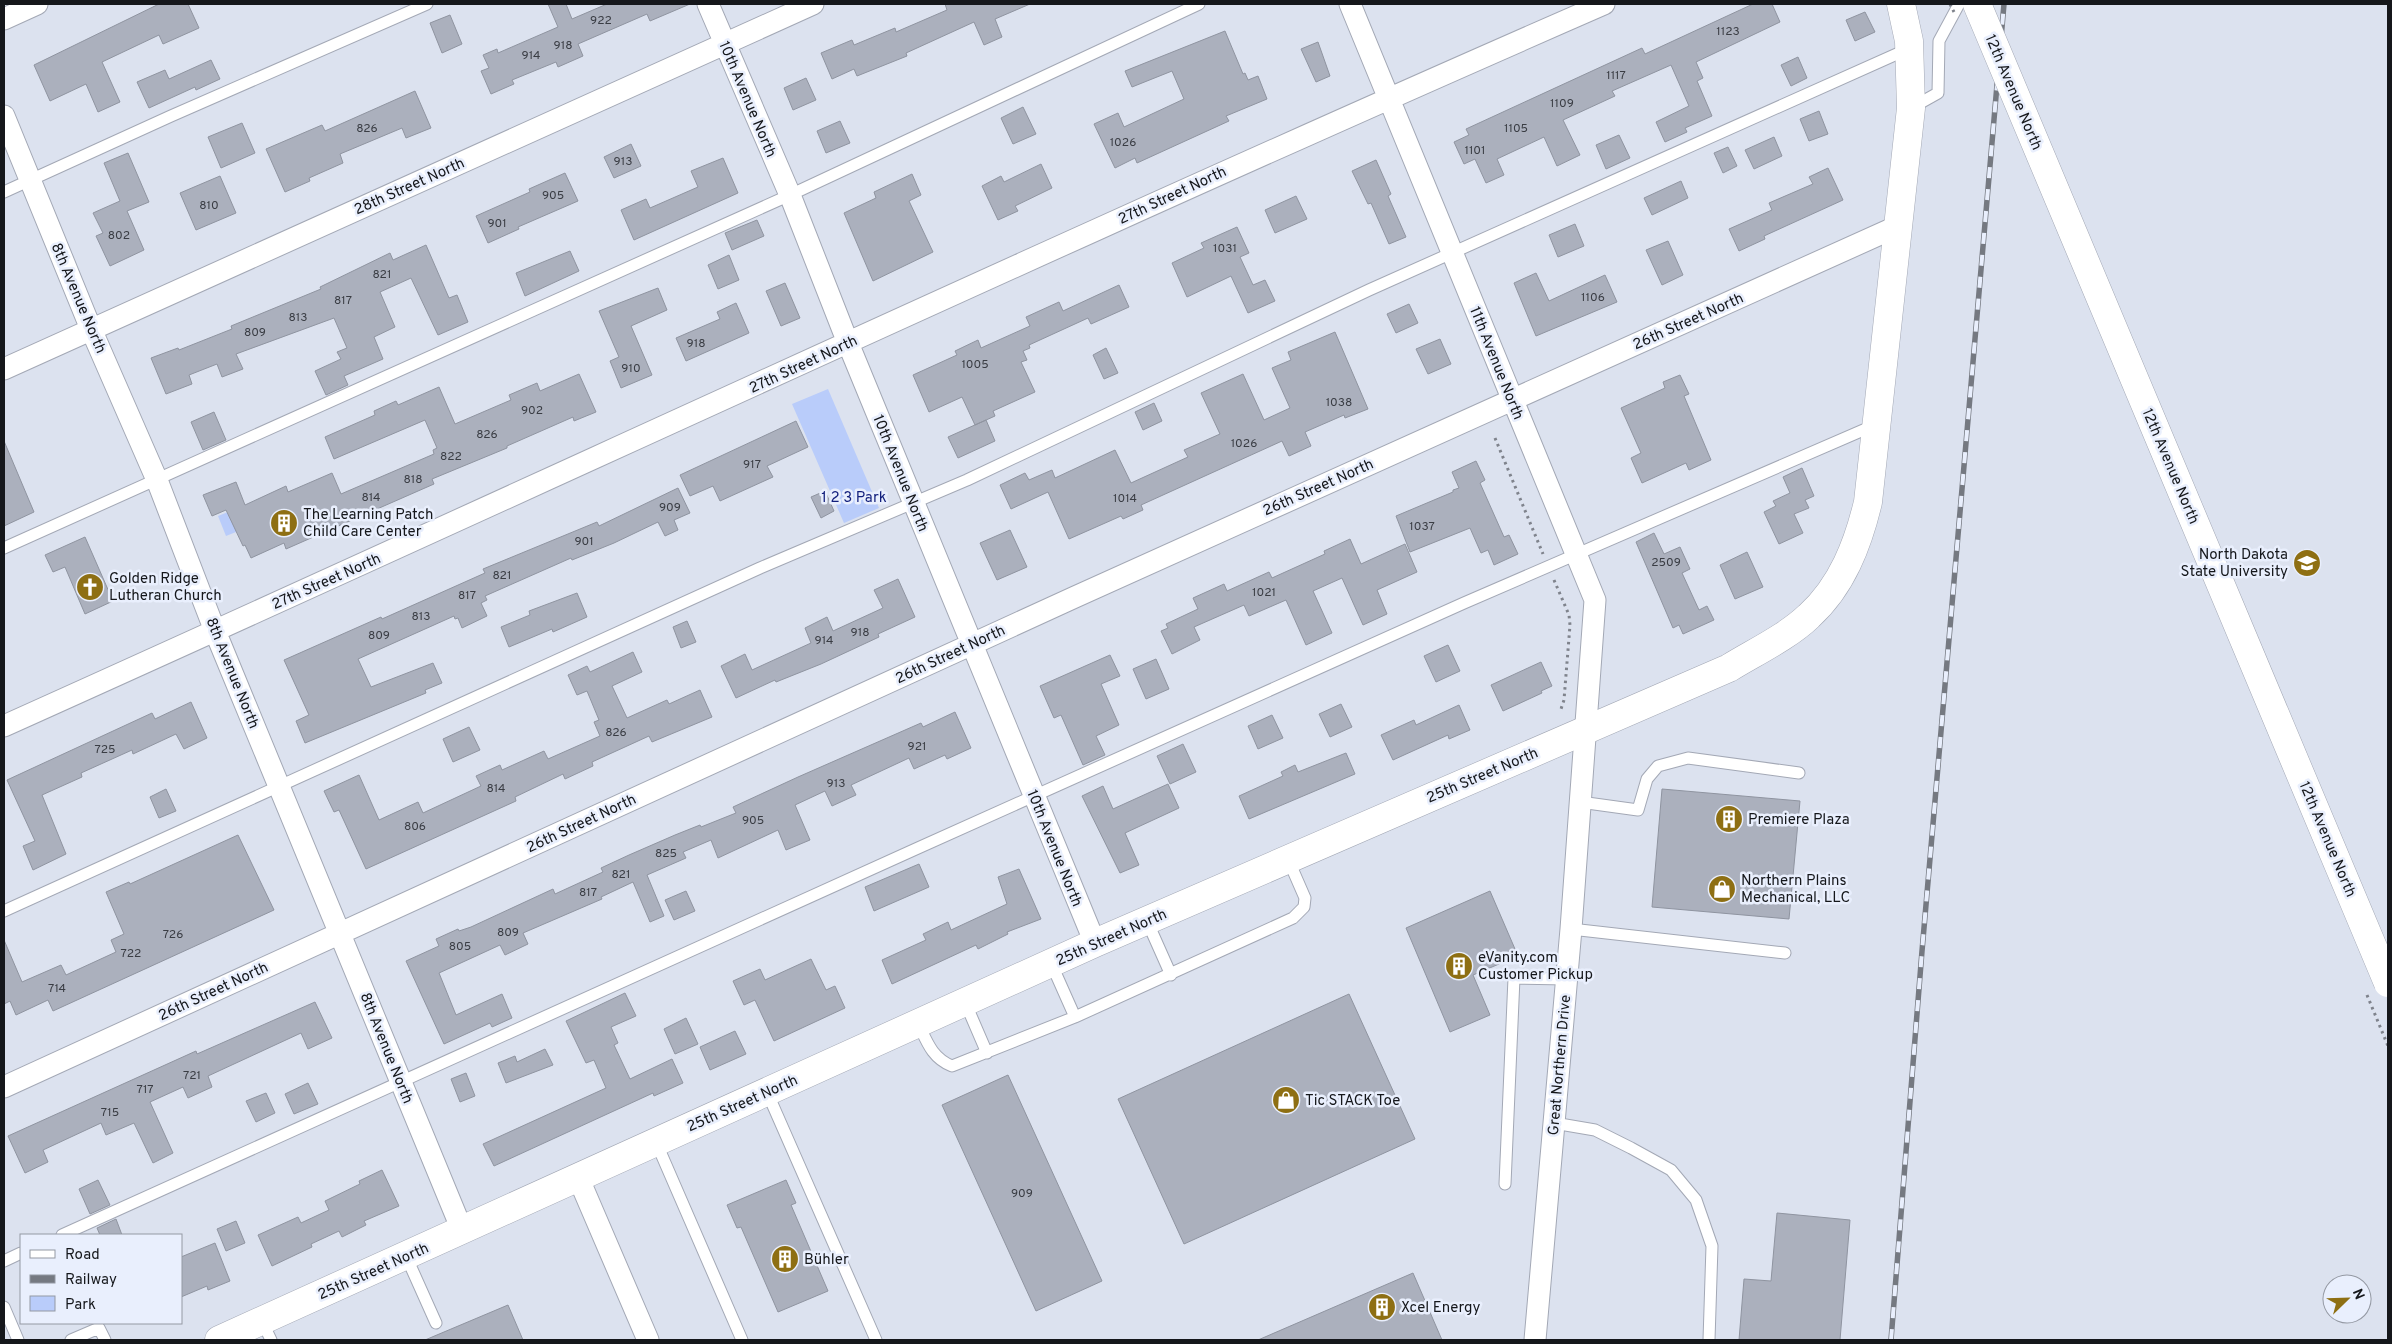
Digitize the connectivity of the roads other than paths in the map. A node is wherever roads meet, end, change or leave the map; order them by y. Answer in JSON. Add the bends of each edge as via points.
{"nodes":[{"id":1,"x":37,"y":4,"type":"edge"},
{"id":2,"x":427,"y":4,"type":"edge"},
{"id":3,"x":708,"y":4,"type":"edge"},
{"id":4,"x":813,"y":4,"type":"edge"},
{"id":5,"x":1199,"y":4,"type":"edge"},
{"id":6,"x":1350,"y":4,"type":"edge"},
{"id":7,"x":1604,"y":4,"type":"edge"},
{"id":8,"x":1901,"y":4,"type":"edge"},
{"id":9,"x":1959,"y":4,"type":"edge"},
{"id":10,"x":1977,"y":4,"type":"edge"},
{"id":11,"x":4,"y":19,"type":"edge"},
{"id":12,"x":725,"y":44,"type":"junction"},
{"id":13,"x":1909,"y":48,"type":"junction"},
{"id":14,"x":1388,"y":98,"type":"junction"},
{"id":15,"x":1911,"y":108,"type":"junction"},
{"id":16,"x":4,"y":116,"type":"edge"},
{"id":17,"x":30,"y":180,"type":"junction"},
{"id":18,"x":4,"y":192,"type":"edge"},
{"id":19,"x":790,"y":195,"type":"junction"},
{"id":20,"x":1898,"y":226,"type":"junction"},
{"id":21,"x":1451,"y":253,"type":"junction"},
{"id":22,"x":91,"y":329,"type":"junction"},
{"id":23,"x":848,"y":343,"type":"junction"},
{"id":24,"x":4,"y":369,"type":"edge"},
{"id":25,"x":1512,"y":400,"type":"junction"},
{"id":26,"x":1876,"y":424,"type":"junction"},
{"id":27,"x":157,"y":480,"type":"junction"},
{"id":28,"x":913,"y":502,"type":"junction"},
{"id":29,"x":4,"y":548,"type":"edge"},
{"id":30,"x":1576,"y":555,"type":"junction"},
{"id":31,"x":215,"y":631,"type":"junction"},
{"id":32,"x":972,"y":644,"type":"junction"},
{"id":33,"x":4,"y":726,"type":"edge"},
{"id":34,"x":1586,"y":730,"type":"junction"},
{"id":35,"x":1799,"y":773,"type":"dead end"},
{"id":36,"x":279,"y":786,"type":"junction"},
{"id":37,"x":1034,"y":796,"type":"junction"},
{"id":38,"x":1580,"y":802,"type":"junction"},
{"id":39,"x":1288,"y":859,"type":"junction"},
{"id":40,"x":4,"y":911,"type":"edge"},
{"id":41,"x":1147,"y":921,"type":"junction"},
{"id":42,"x":1571,"y":929,"type":"junction"},
{"id":43,"x":340,"y":934,"type":"junction"},
{"id":44,"x":1095,"y":943,"type":"junction"},
{"id":45,"x":1785,"y":953,"type":"dead end"},
{"id":46,"x":1051,"y":963,"type":"junction"},
{"id":47,"x":1171,"y":975,"type":"junction"},
{"id":48,"x":1566,"y":979,"type":"junction"},
{"id":49,"x":2388,"y":983,"type":"edge"},
{"id":50,"x":965,"y":1002,"type":"junction"},
{"id":51,"x":1075,"y":1016,"type":"junction"},
{"id":52,"x":918,"y":1023,"type":"junction"},
{"id":53,"x":987,"y":1053,"type":"junction"},
{"id":54,"x":401,"y":1083,"type":"junction"},
{"id":55,"x":4,"y":1087,"type":"edge"},
{"id":56,"x":767,"y":1092,"type":"junction"},
{"id":57,"x":1554,"y":1123,"type":"junction"},
{"id":58,"x":656,"y":1142,"type":"junction"},
{"id":59,"x":578,"y":1177,"type":"junction"},
{"id":60,"x":1505,"y":1184,"type":"dead end"},
{"id":61,"x":462,"y":1230,"type":"junction"},
{"id":62,"x":64,"y":1234,"type":"edge"},
{"id":63,"x":20,"y":1253,"type":"edge"},
{"id":64,"x":406,"y":1256,"type":"junction"},
{"id":65,"x":4,"y":1261,"type":"edge"},
{"id":66,"x":4,"y":1307,"type":"edge"},
{"id":67,"x":436,"y":1323,"type":"dead end"},
{"id":68,"x":266,"y":1331,"type":"edge"},
{"id":69,"x":12,"y":1337,"type":"edge"},
{"id":70,"x":71,"y":1340,"type":"edge"},
{"id":71,"x":105,"y":1340,"type":"edge"},
{"id":72,"x":219,"y":1340,"type":"edge"},
{"id":73,"x":648,"y":1340,"type":"edge"},
{"id":74,"x":742,"y":1340,"type":"edge"},
{"id":75,"x":876,"y":1340,"type":"edge"},
{"id":76,"x":1535,"y":1340,"type":"edge"},
{"id":77,"x":1709,"y":1340,"type":"edge"}],
"edges":[{"from":1,"to":11,"type":"street"},
{"from":2,"to":17,"type":"lane"},
{"from":3,"to":12,"type":"street","name":"10th Avenue North"},
{"from":4,"to":12,"type":"street","name":"28th Street North"},
{"from":5,"to":19,"type":"lane"},
{"from":6,"to":14,"type":"street","name":"11th Avenue North"},
{"from":7,"to":14,"type":"street","name":"27th Street North"},
{"from":8,"to":13,"type":"street"},
{"from":9,"to":15,"type":"lane","via":[[1939,41],[1938,92]]},
{"from":10,"to":49,"type":"street","name":"12th Avenue North","bridge":true},
{"from":12,"to":19,"type":"street","name":"10th Avenue North"},
{"from":12,"to":22,"type":"street","name":"28th Street North"},
{"from":13,"to":15,"type":"street"},
{"from":13,"to":21,"type":"lane"},
{"from":14,"to":21,"type":"street","name":"11th Avenue North"},
{"from":14,"to":23,"type":"street","name":"27th Street North"},
{"from":15,"to":20,"type":"street"},
{"from":16,"to":17,"type":"street","name":"8th Avenue North"},
{"from":17,"to":18,"type":"lane"},
{"from":17,"to":22,"type":"street","name":"8th Avenue North"},
{"from":19,"to":23,"type":"street","name":"10th Avenue North"},
{"from":19,"to":27,"type":"lane"},
{"from":20,"to":25,"type":"street","name":"26th Street North"},
{"from":20,"to":26,"type":"street"},
{"from":21,"to":25,"type":"street","name":"11th Avenue North"},
{"from":21,"to":28,"type":"lane"},
{"from":22,"to":24,"type":"street","name":"28th Street North"},
{"from":22,"to":27,"type":"street","name":"8th Avenue North"},
{"from":23,"to":28,"type":"street","name":"10th Avenue North"},
{"from":23,"to":31,"type":"street","name":"27th Street North"},
{"from":25,"to":30,"type":"street","name":"11th Avenue North"},
{"from":25,"to":32,"type":"street","name":"26th Street North"},
{"from":26,"to":30,"type":"lane"},
{"from":26,"to":34,"type":"street","name":"25th Street North","via":[[1868,502],[1861,534],[1830,594],[1809,617],[1729,668]]},
{"from":27,"to":29,"type":"lane"},
{"from":27,"to":31,"type":"street","name":"8th Avenue North"},
{"from":28,"to":32,"type":"street","name":"10th Avenue North"},
{"from":28,"to":36,"type":"lane"},
{"from":30,"to":34,"type":"street","name":"11th Avenue North","via":[[1595,600]]},
{"from":30,"to":37,"type":"lane"},
{"from":31,"to":33,"type":"street","name":"27th Street North"},
{"from":31,"to":36,"type":"street","name":"8th Avenue North"},
{"from":32,"to":37,"type":"street","name":"10th Avenue North"},
{"from":32,"to":43,"type":"street","name":"26th Street North"},
{"from":34,"to":38,"type":"street","name":"Great Northern Drive"},
{"from":34,"to":39,"type":"street","name":"25th Street North"},
{"from":35,"to":38,"type":"lane","via":[[1688,758],[1658,766],[1647,779],[1638,810]]},
{"from":36,"to":40,"type":"lane"},
{"from":36,"to":43,"type":"street","name":"8th Avenue North"},
{"from":37,"to":44,"type":"street","name":"10th Avenue North"},
{"from":37,"to":54,"type":"lane"},
{"from":38,"to":42,"type":"street","name":"Great Northern Drive"},
{"from":39,"to":41,"type":"street","name":"25th Street North"},
{"from":39,"to":47,"type":"lane","via":[[1306,898],[1304,907],[1293,918]]},
{"from":41,"to":44,"type":"street","name":"25th Street North"},
{"from":41,"to":47,"type":"lane"},
{"from":42,"to":45,"type":"lane"},
{"from":42,"to":48,"type":"street","name":"Great Northern Drive"},
{"from":43,"to":54,"type":"street","name":"8th Avenue North"},
{"from":43,"to":55,"type":"street","name":"26th Street North"},
{"from":44,"to":46,"type":"street","name":"25th Street North"},
{"from":46,"to":50,"type":"street","name":"25th Street North"},
{"from":46,"to":51,"type":"lane"},
{"from":47,"to":51,"type":"lane"},
{"from":48,"to":57,"type":"street","name":"Great Northern Drive"},
{"from":48,"to":60,"type":"lane","via":[[1514,978]]},
{"from":50,"to":52,"type":"street","name":"25th Street North"},
{"from":50,"to":53,"type":"lane"},
{"from":51,"to":53,"type":"lane"},
{"from":52,"to":53,"type":"lane","via":[[931,1052],[942,1062],[952,1066]]},
{"from":52,"to":56,"type":"street","name":"25th Street North"},
{"from":54,"to":61,"type":"street","name":"8th Avenue North"},
{"from":54,"to":62,"type":"lane"},
{"from":56,"to":58,"type":"street","name":"25th Street North"},
{"from":56,"to":75,"type":"lane"},
{"from":57,"to":76,"type":"street","name":"Great Northern Drive"},
{"from":57,"to":77,"type":"lane","via":[[1596,1130],[1631,1148],[1671,1170],[1696,1200],[1712,1246]]},
{"from":58,"to":59,"type":"street","name":"25th Street North"},
{"from":58,"to":74,"type":"lane"},
{"from":59,"to":61,"type":"street","name":"25th Street North"},
{"from":59,"to":73,"type":"street"},
{"from":61,"to":64,"type":"street","name":"25th Street North"},
{"from":63,"to":65,"type":"lane"},
{"from":64,"to":67,"type":"lane"},
{"from":64,"to":68,"type":"street","name":"25th Street North"},
{"from":66,"to":69,"type":"lane"},
{"from":68,"to":72,"type":"street","name":"25th Street North"},
{"from":70,"to":71,"type":"lane","via":[[99,1328]]}]}
